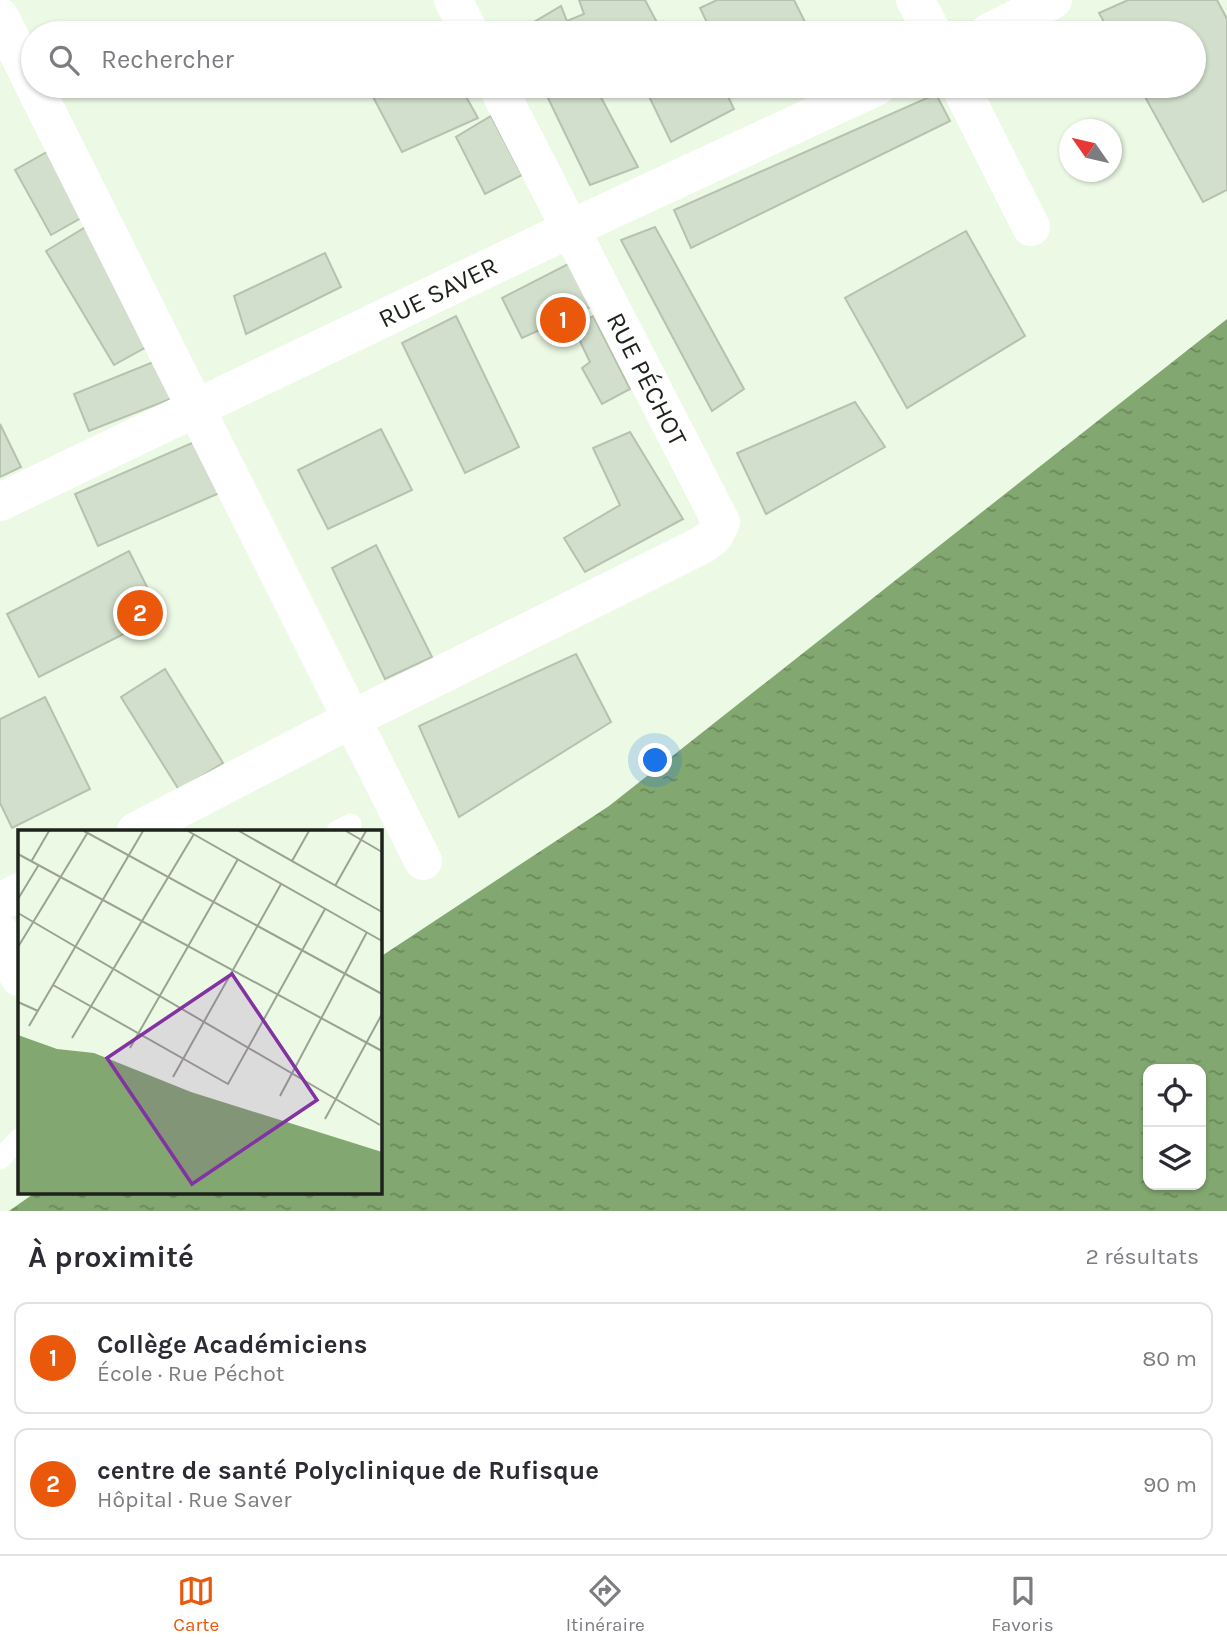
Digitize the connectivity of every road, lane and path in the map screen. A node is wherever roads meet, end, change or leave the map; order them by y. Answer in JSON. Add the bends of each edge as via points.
{"nodes":[{"id":1,"x":453,"y":0,"type":"edge"},
{"id":2,"x":915,"y":0,"type":"edge"},
{"id":3,"x":1053,"y":0,"type":"edge"},
{"id":4,"x":0,"y":17,"type":"edge"},
{"id":5,"x":464,"y":21,"type":"edge"},
{"id":6,"x":926,"y":21,"type":"edge"},
{"id":7,"x":1012,"y":21,"type":"edge"},
{"id":8,"x":21,"y":59,"type":"edge"},
{"id":9,"x":41,"y":98,"type":"edge"},
{"id":10,"x":503,"y":98,"type":"edge"},
{"id":11,"x":852,"y":98,"type":"edge"},
{"id":12,"x":966,"y":98,"type":"edge"},
{"id":13,"x":1031,"y":227,"type":"dead end"},
{"id":14,"x":570,"y":229,"type":"junction"},
{"id":15,"x":196,"y":408,"type":"junction"},
{"id":16,"x":0,"y":502,"type":"edge"},
{"id":17,"x":352,"y":719,"type":"junction"},
{"id":18,"x":138,"y":830,"type":"edge"},
{"id":19,"x":423,"y":861,"type":"dead end"},
{"id":20,"x":18,"y":893,"type":"edge"},
{"id":21,"x":0,"y":902,"type":"edge"},
{"id":22,"x":0,"y":933,"type":"edge"},
{"id":23,"x":18,"y":975,"type":"edge"},
{"id":24,"x":18,"y":1140,"type":"edge"},
{"id":25,"x":0,"y":1159,"type":"edge"}],
"edges":[{"from":1,"to":5,"type":"street"},
{"from":2,"to":6,"type":"street"},
{"from":3,"to":7,"type":"street"},
{"from":4,"to":8,"type":"street"},
{"from":9,"to":15,"type":"street"},
{"from":10,"to":14,"type":"street","name":"RUE PÉCHOT"},
{"from":11,"to":14,"type":"street","name":"RUE SAVER"},
{"from":12,"to":13,"type":"street"},
{"from":14,"to":15,"type":"street","name":"RUE SAVER"},
{"from":14,"to":17,"type":"street","name":"RUE PÉCHOT","via":[[721,522],[714,536],[702,545]]},
{"from":15,"to":16,"type":"street","name":"RUE SAVER"},
{"from":15,"to":17,"type":"street"},
{"from":17,"to":18,"type":"street"},
{"from":17,"to":19,"type":"street"},
{"from":20,"to":21,"type":"street"},
{"from":22,"to":23,"type":"street"},
{"from":24,"to":25,"type":"lane"}]}
